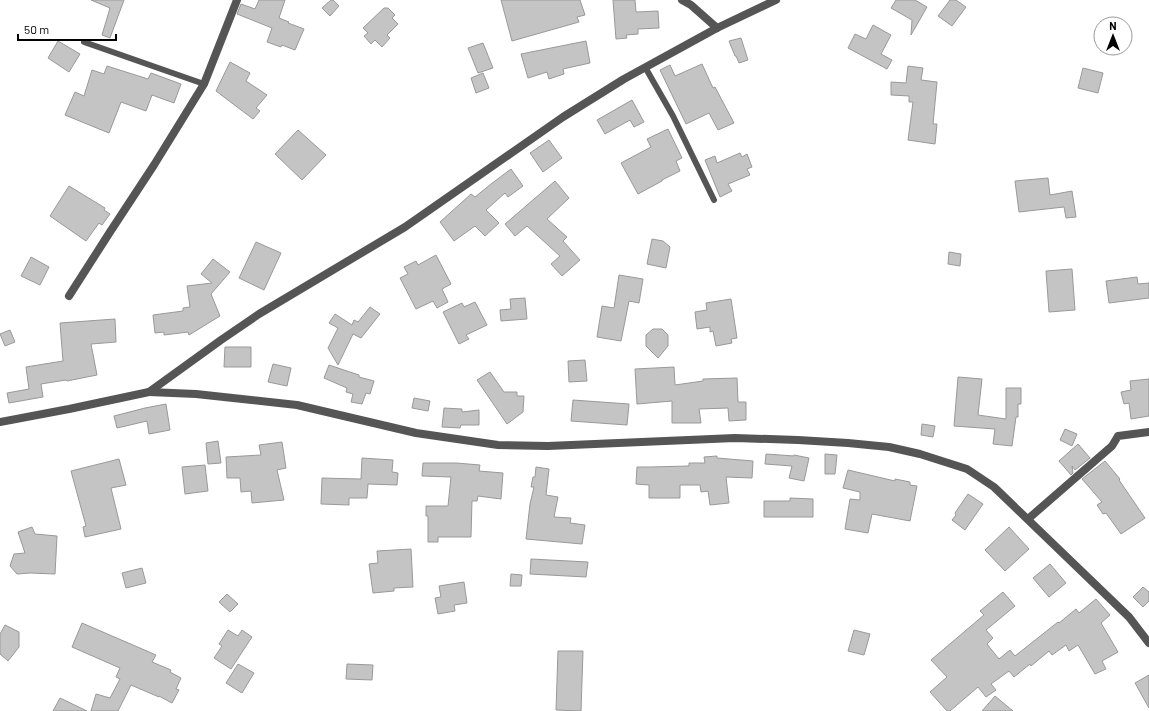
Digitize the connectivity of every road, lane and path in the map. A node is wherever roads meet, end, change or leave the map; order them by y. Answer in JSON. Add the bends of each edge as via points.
{"nodes":[{"id":1,"x":237,"y":0,"type":"edge"},
{"id":2,"x":682,"y":0,"type":"edge"},
{"id":3,"x":776,"y":0,"type":"edge"},
{"id":4,"x":717,"y":28,"type":"junction"},
{"id":5,"x":84,"y":42,"type":"dead end"},
{"id":6,"x":645,"y":67,"type":"junction"},
{"id":7,"x":204,"y":84,"type":"junction"},
{"id":8,"x":714,"y":200,"type":"dead end"},
{"id":9,"x":69,"y":296,"type":"dead end"},
{"id":10,"x":149,"y":392,"type":"junction"},
{"id":11,"x":0,"y":422,"type":"edge"},
{"id":12,"x":1149,"y":432,"type":"edge"},
{"id":13,"x":1028,"y":518,"type":"junction"},
{"id":14,"x":1149,"y":643,"type":"edge"}],
"edges":[{"from":1,"to":7,"type":"street"},
{"from":2,"to":4,"type":"street"},
{"from":3,"to":4,"type":"street"},
{"from":4,"to":6,"type":"street"},
{"from":5,"to":7,"type":"lane"},
{"from":6,"to":8,"type":"lane","via":[[673,116]]},
{"from":6,"to":10,"type":"street","via":[[563,117],[405,227],[259,314]]},
{"from":7,"to":9,"type":"street"},
{"from":10,"to":11,"type":"street"},
{"from":10,"to":13,"type":"street","via":[[196,394],[296,405],[416,433],[498,445],[548,446],[735,438],[889,447],[967,469],[994,486]]},
{"from":12,"to":13,"type":"street","via":[[1118,436],[1108,450]]},
{"from":13,"to":14,"type":"street","via":[[1130,617]]}]}
